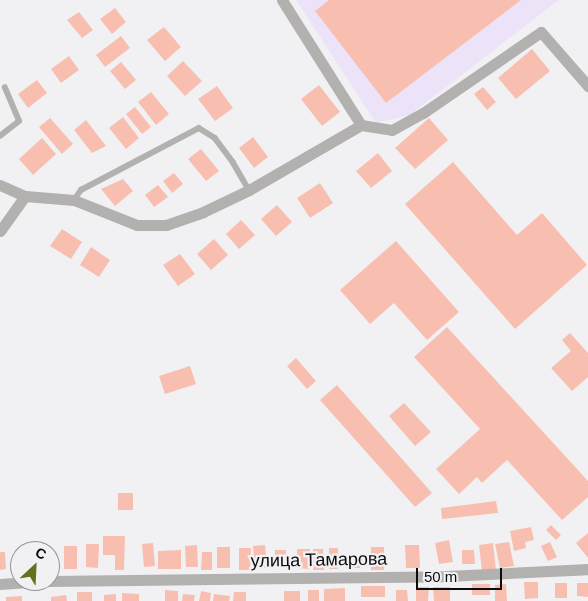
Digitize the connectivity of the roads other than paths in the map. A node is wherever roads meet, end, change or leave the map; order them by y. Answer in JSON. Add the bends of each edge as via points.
{"nodes":[{"id":1,"x":282,"y":0,"type":"edge"},
{"id":2,"x":588,"y":86,"type":"edge"},
{"id":3,"x":5,"y":88,"type":"dead end"},
{"id":4,"x":361,"y":125,"type":"junction"},
{"id":5,"x":0,"y":136,"type":"edge"},
{"id":6,"x":0,"y":185,"type":"edge"},
{"id":7,"x":249,"y":190,"type":"junction"},
{"id":8,"x":25,"y":196,"type":"junction"},
{"id":9,"x":74,"y":200,"type":"junction"},
{"id":10,"x":0,"y":231,"type":"edge"},
{"id":11,"x":588,"y":568,"type":"edge"},
{"id":12,"x":60,"y":581,"type":"edge"}],
"edges":[{"from":1,"to":4,"type":"street"},
{"from":2,"to":4,"type":"street","via":[[541,32],[423,113],[392,130]]},
{"from":3,"to":5,"type":"lane","via":[[19,121]]},
{"from":4,"to":7,"type":"street"},
{"from":6,"to":8,"type":"street"},
{"from":7,"to":9,"type":"street","via":[[166,225],[137,225]]},
{"from":7,"to":9,"type":"lane","via":[[215,138],[199,128],[81,190]]},
{"from":8,"to":9,"type":"street"},
{"from":8,"to":10,"type":"street"},
{"from":11,"to":12,"type":"street","name":"улица Тамарова","via":[[448,576]]}]}
